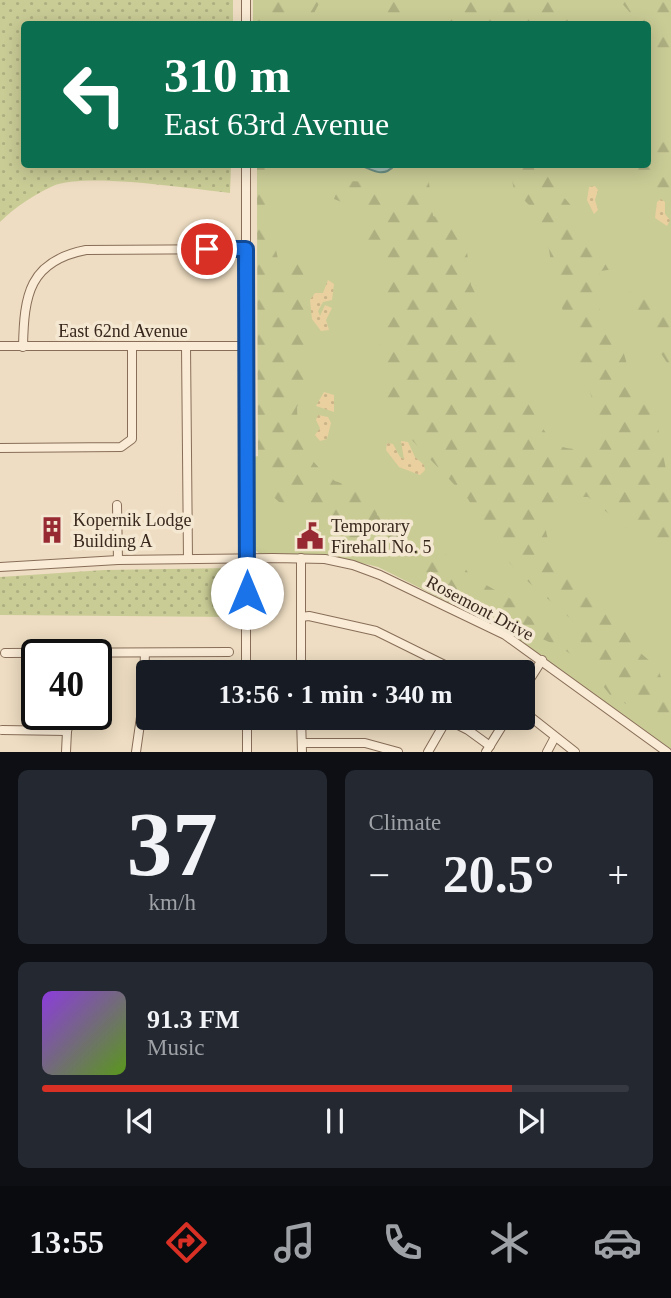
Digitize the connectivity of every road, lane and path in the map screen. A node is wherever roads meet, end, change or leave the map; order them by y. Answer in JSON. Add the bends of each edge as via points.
{"nodes":[{"id":1,"x":246,"y":0,"type":"edge"},
{"id":2,"x":246,"y":21,"type":"edge"},
{"id":3,"x":246,"y":168,"type":"edge"},
{"id":4,"x":246,"y":249,"type":"junction"},
{"id":5,"x":0,"y":346,"type":"edge"},
{"id":6,"x":186,"y":346,"type":"junction"},
{"id":7,"x":246,"y":346,"type":"junction"},
{"id":8,"x":23,"y":347,"type":"junction"},
{"id":9,"x":132,"y":347,"type":"junction"},
{"id":10,"x":0,"y":448,"type":"edge"},
{"id":11,"x":117,"y":505,"type":"dead end"},
{"id":12,"x":301,"y":558,"type":"junction"},
{"id":13,"x":188,"y":559,"type":"junction"},
{"id":14,"x":247,"y":559,"type":"junction"},
{"id":15,"x":118,"y":560,"type":"junction"},
{"id":16,"x":0,"y":567,"type":"edge"},
{"id":17,"x":301,"y":617,"type":"junction"},
{"id":18,"x":229,"y":652,"type":"dead end"},
{"id":19,"x":5,"y":653,"type":"dead end"},
{"id":20,"x":21,"y":653,"type":"edge"},
{"id":21,"x":112,"y":653,"type":"edge"},
{"id":22,"x":145,"y":653,"type":"junction"},
{"id":23,"x":145,"y":660,"type":"edge"},
{"id":24,"x":246,"y":660,"type":"edge"},
{"id":25,"x":301,"y":660,"type":"edge"},
{"id":26,"x":435,"y":660,"type":"edge"},
{"id":27,"x":542,"y":660,"type":"junction"},
{"id":28,"x":535,"y":671,"type":"edge"},
{"id":29,"x":535,"y":721,"type":"edge"},
{"id":30,"x":2,"y":730,"type":"dead end"},
{"id":31,"x":138,"y":730,"type":"edge"},
{"id":32,"x":247,"y":730,"type":"edge"},
{"id":33,"x":301,"y":730,"type":"edge"},
{"id":34,"x":439,"y":730,"type":"edge"},
{"id":35,"x":468,"y":730,"type":"edge"},
{"id":36,"x":500,"y":730,"type":"edge"},
{"id":37,"x":67,"y":731,"type":"joint"},
{"id":38,"x":555,"y":737,"type":"junction"},
{"id":39,"x":302,"y":748,"type":"edge"},
{"id":40,"x":488,"y":749,"type":"edge"},
{"id":41,"x":65,"y":752,"type":"edge"},
{"id":42,"x":136,"y":752,"type":"edge"},
{"id":43,"x":247,"y":752,"type":"edge"},
{"id":44,"x":398,"y":752,"type":"edge"},
{"id":45,"x":428,"y":752,"type":"edge"},
{"id":46,"x":547,"y":752,"type":"edge"},
{"id":47,"x":575,"y":752,"type":"edge"},
{"id":48,"x":667,"y":752,"type":"edge"}],
"edges":[{"from":1,"to":2,"type":"street"},
{"from":3,"to":4,"type":"street"},
{"from":4,"to":7,"type":"street"},
{"from":4,"to":8,"type":"street","via":[[86,250],[63,255],[42,270],[29,289]]},
{"from":5,"to":8,"type":"street","name":"East 62nd Avenue"},
{"from":6,"to":7,"type":"street","name":"East 62nd Avenue"},
{"from":6,"to":9,"type":"street","name":"East 62nd Avenue"},
{"from":6,"to":13,"type":"street"},
{"from":7,"to":14,"type":"street"},
{"from":8,"to":9,"type":"street","name":"East 62nd Avenue"},
{"from":9,"to":10,"type":"street","via":[[132,439],[128,444]]},
{"from":11,"to":15,"type":"street"},
{"from":12,"to":14,"type":"street","name":"Rosemont Drive"},
{"from":12,"to":17,"type":"street"},
{"from":12,"to":27,"type":"street","name":"Rosemont Drive","via":[[353,565],[380,575],[482,623]]},
{"from":13,"to":14,"type":"street","name":"Rosemont Drive"},
{"from":13,"to":15,"type":"street","name":"Rosemont Drive"},
{"from":14,"to":24,"type":"street"},
{"from":15,"to":16,"type":"street","name":"Rosemont Drive"},
{"from":17,"to":25,"type":"street"},
{"from":17,"to":26,"type":"street","via":[[376,631]]},
{"from":18,"to":22,"type":"street"},
{"from":19,"to":20,"type":"street"},
{"from":21,"to":22,"type":"street"},
{"from":22,"to":23,"type":"street"},
{"from":27,"to":28,"type":"street"},
{"from":27,"to":48,"type":"street","name":"Rosemont Drive"},
{"from":29,"to":38,"type":"street"},
{"from":30,"to":37,"type":"street"},
{"from":31,"to":42,"type":"street"},
{"from":32,"to":43,"type":"street"},
{"from":33,"to":39,"type":"street"},
{"from":34,"to":45,"type":"street"},
{"from":35,"to":40,"type":"street"},
{"from":36,"to":40,"type":"street"},
{"from":37,"to":41,"type":"street"},
{"from":38,"to":46,"type":"street"},
{"from":38,"to":47,"type":"street"},
{"from":39,"to":44,"type":"street","via":[[365,743]]}]}
